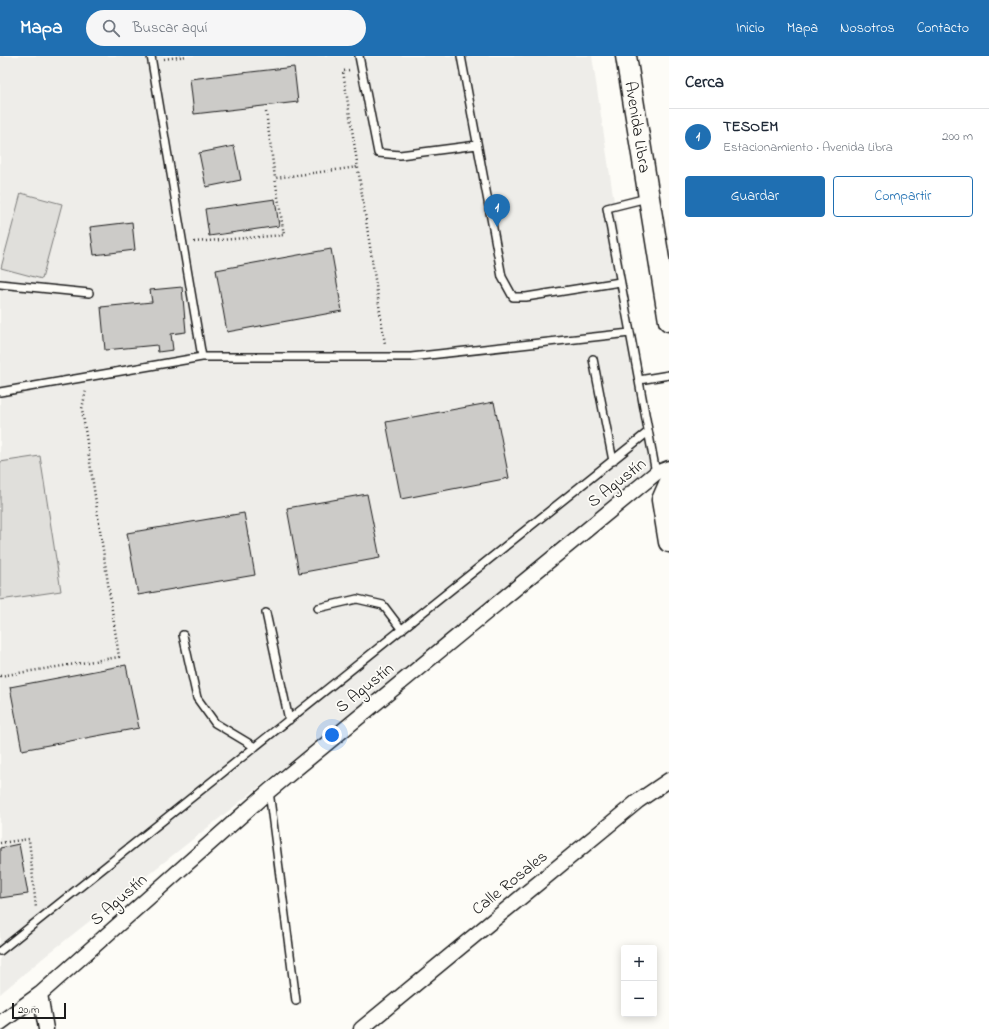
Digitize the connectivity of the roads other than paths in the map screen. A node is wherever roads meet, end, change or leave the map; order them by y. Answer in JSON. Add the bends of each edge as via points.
{"nodes":[{"id":1,"x":359,"y":56,"type":"edge"},
{"id":2,"x":461,"y":56,"type":"edge"},
{"id":3,"x":626,"y":56,"type":"edge"},
{"id":4,"x":152,"y":58,"type":"edge"},
{"id":5,"x":477,"y":145,"type":"junction"},
{"id":6,"x":649,"y":197,"type":"junction"},
{"id":7,"x":620,"y":282,"type":"junction"},
{"id":8,"x":0,"y":284,"type":"edge"},
{"id":9,"x":89,"y":294,"type":"dead end"},
{"id":10,"x":669,"y":321,"type":"edge"},
{"id":11,"x":630,"y":333,"type":"junction"},
{"id":12,"x":202,"y":357,"type":"junction"},
{"id":13,"x":593,"y":359,"type":"dead end"},
{"id":14,"x":669,"y":375,"type":"edge"},
{"id":15,"x":638,"y":380,"type":"junction"},
{"id":16,"x":0,"y":392,"type":"edge"},
{"id":17,"x":648,"y":432,"type":"junction"},
{"id":18,"x":613,"y":461,"type":"junction"},
{"id":19,"x":665,"y":475,"type":"edge"},
{"id":20,"x":669,"y":542,"type":"edge"},
{"id":21,"x":318,"y":608,"type":"dead end"},
{"id":22,"x":266,"y":613,"type":"dead end"},
{"id":23,"x":402,"y":630,"type":"junction"},
{"id":24,"x":183,"y":635,"type":"dead end"},
{"id":25,"x":289,"y":720,"type":"junction"},
{"id":26,"x":255,"y":747,"type":"junction"},
{"id":27,"x":669,"y":780,"type":"edge"},
{"id":28,"x":269,"y":791,"type":"junction"},
{"id":29,"x":0,"y":951,"type":"edge"},
{"id":30,"x":40,"y":994,"type":"junction"},
{"id":31,"x":296,"y":1001,"type":"dead end"},
{"id":32,"x":0,"y":1023,"type":"edge"},
{"id":33,"x":376,"y":1023,"type":"edge"},
{"id":34,"x":46,"y":1029,"type":"edge"},
{"id":35,"x":361,"y":1029,"type":"edge"}],
"edges":[{"from":1,"to":5,"type":"lane","via":[[378,153],[400,156]]},
{"from":2,"to":5,"type":"lane"},
{"from":3,"to":6,"type":"main road","name":"Avenida Libra"},
{"from":4,"to":12,"type":"lane"},
{"from":5,"to":7,"type":"lane","via":[[502,277],[513,297]]},
{"from":6,"to":7,"type":"lane","via":[[607,208]]},
{"from":6,"to":10,"type":"main road","name":"Avenida Libra"},
{"from":7,"to":11,"type":"lane"},
{"from":8,"to":9,"type":"lane"},
{"from":11,"to":12,"type":"lane","via":[[410,357]]},
{"from":11,"to":15,"type":"lane"},
{"from":12,"to":16,"type":"lane"},
{"from":13,"to":18,"type":"lane"},
{"from":14,"to":15,"type":"lane"},
{"from":15,"to":17,"type":"lane"},
{"from":17,"to":18,"type":"lane"},
{"from":17,"to":19,"type":"lane"},
{"from":18,"to":23,"type":"lane"},
{"from":19,"to":20,"type":"main road","via":[[662,500]]},
{"from":19,"to":28,"type":"street","name":"S Agustín"},
{"from":21,"to":23,"type":"lane","via":[[357,599],[383,604]]},
{"from":22,"to":25,"type":"lane"},
{"from":23,"to":25,"type":"lane"},
{"from":24,"to":26,"type":"lane","via":[[197,698],[215,723]]},
{"from":25,"to":26,"type":"lane"},
{"from":26,"to":29,"type":"lane"},
{"from":27,"to":33,"type":"street","name":"Calle Rosales","via":[[638,801]]},
{"from":28,"to":30,"type":"street","name":"S Agustín"},
{"from":28,"to":31,"type":"lane"},
{"from":30,"to":32,"type":"street","name":"S Agustín"},
{"from":30,"to":34,"type":"street"},
{"from":33,"to":35,"type":"street","name":"Calle Rosales"}]}
